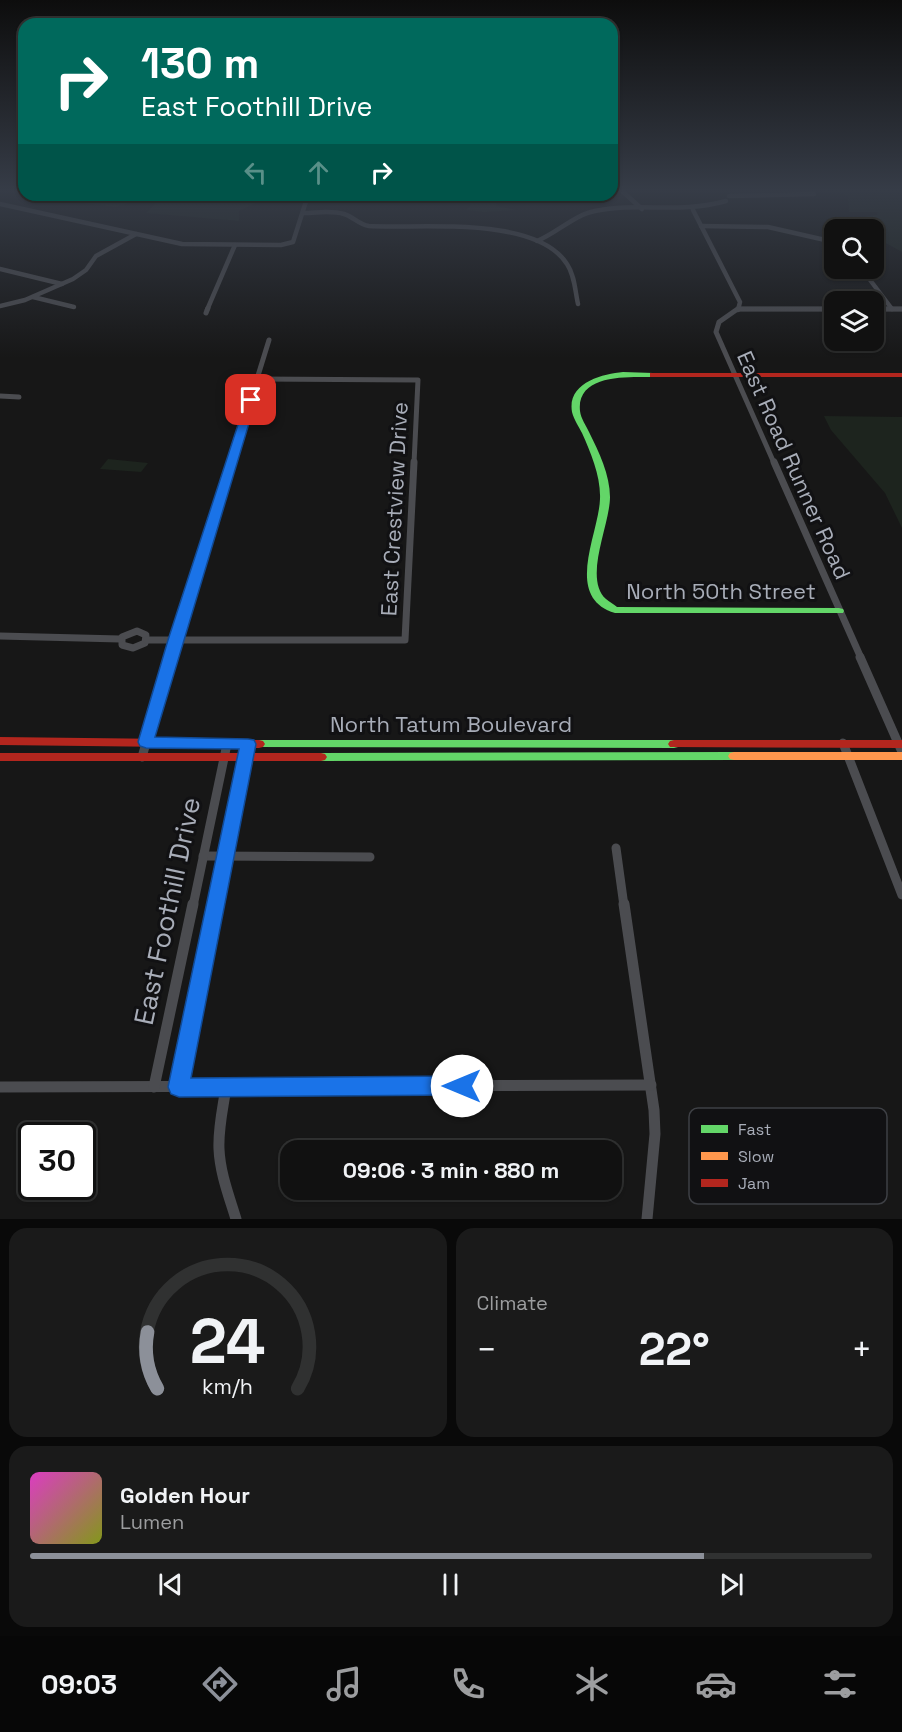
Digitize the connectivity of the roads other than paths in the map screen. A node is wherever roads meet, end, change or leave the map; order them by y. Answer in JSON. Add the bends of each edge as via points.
{"nodes":[{"id":1,"x":116,"y":245,"type":"edge"},
{"id":2,"x":205,"y":245,"type":"edge"},
{"id":3,"x":264,"y":245,"type":"edge"},
{"id":4,"x":544,"y":245,"type":"edge"},
{"id":5,"x":711,"y":245,"type":"edge"},
{"id":6,"x":235,"y":246,"type":"junction"},
{"id":7,"x":0,"y":269,"type":"edge"},
{"id":8,"x":869,"y":279,"type":"edge"},
{"id":9,"x":62,"y":284,"type":"junction"},
{"id":10,"x":33,"y":297,"type":"junction"},
{"id":11,"x":578,"y":304,"type":"dead end"},
{"id":12,"x":0,"y":306,"type":"edge"},
{"id":13,"x":74,"y":307,"type":"dead end"},
{"id":14,"x":739,"y":309,"type":"junction"},
{"id":15,"x":824,"y":309,"type":"edge"},
{"id":16,"x":884,"y":309,"type":"edge"},
{"id":17,"x":892,"y":309,"type":"junction"},
{"id":18,"x":902,"y":309,"type":"edge"},
{"id":19,"x":206,"y":313,"type":"dead end"},
{"id":20,"x":269,"y":340,"type":"dead end"},
{"id":21,"x":734,"y":375,"type":"junction"},
{"id":22,"x":902,"y":375,"type":"edge"},
{"id":23,"x":257,"y":380,"type":"junction"},
{"id":24,"x":0,"y":396,"type":"edge"},
{"id":25,"x":19,"y":397,"type":"dead end"},
{"id":26,"x":838,"y":611,"type":"junction"},
{"id":27,"x":0,"y":636,"type":"edge"},
{"id":28,"x":120,"y":639,"type":"junction"},
{"id":29,"x":147,"y":640,"type":"junction"},
{"id":30,"x":175,"y":640,"type":"junction"},
{"id":31,"x":0,"y":741,"type":"edge"},
{"id":32,"x":146,"y":742,"type":"junction"},
{"id":33,"x":843,"y":743,"type":"junction"},
{"id":34,"x":227,"y":744,"type":"junction"},
{"id":35,"x":248,"y":744,"type":"junction"},
{"id":36,"x":901,"y":749,"type":"edge"},
{"id":37,"x":246,"y":756,"type":"junction"},
{"id":38,"x":848,"y":756,"type":"junction"},
{"id":39,"x":0,"y":757,"type":"edge"},
{"id":40,"x":142,"y":757,"type":"junction"},
{"id":41,"x":225,"y":757,"type":"junction"},
{"id":42,"x":616,"y":848,"type":"dead end"},
{"id":43,"x":203,"y":856,"type":"junction"},
{"id":44,"x":225,"y":856,"type":"junction"},
{"id":45,"x":370,"y":857,"type":"dead end"},
{"id":46,"x":902,"y":895,"type":"edge"},
{"id":47,"x":651,"y":1085,"type":"junction"},
{"id":48,"x":0,"y":1087,"type":"edge"},
{"id":49,"x":154,"y":1087,"type":"junction"},
{"id":50,"x":179,"y":1087,"type":"junction"},
{"id":51,"x":226,"y":1087,"type":"junction"},
{"id":52,"x":236,"y":1219,"type":"edge"},
{"id":53,"x":647,"y":1219,"type":"edge"}],
"edges":[{"from":1,"to":9,"type":"street","via":[[96,256],[81,275]]},
{"from":2,"to":6,"type":"street"},
{"from":3,"to":6,"type":"street"},
{"from":4,"to":11,"type":"street","via":[[568,265]]},
{"from":5,"to":14,"type":"street","via":[[740,302]]},
{"from":6,"to":19,"type":"street"},
{"from":7,"to":9,"type":"street"},
{"from":8,"to":17,"type":"street"},
{"from":9,"to":10,"type":"street"},
{"from":10,"to":12,"type":"street"},
{"from":10,"to":13,"type":"street"},
{"from":14,"to":15,"type":"street"},
{"from":14,"to":21,"type":"street","name":"East Road Runner Road","via":[[722,319],[716,328]]},
{"from":16,"to":17,"type":"street"},
{"from":17,"to":18,"type":"street"},
{"from":20,"to":23,"type":"street"},
{"from":21,"to":22,"type":"main road"},
{"from":21,"to":26,"type":"street","name":"East Road Runner Road"},
{"from":21,"to":26,"type":"main road","name":"North 50th Street","via":[[606,376],[589,382],[579,396],[576,410],[604,486],[604,519],[592,557],[593,586],[598,600],[615,610]]},
{"from":23,"to":30,"type":"street"},
{"from":23,"to":30,"type":"street","name":"East Crestview Drive","via":[[418,380],[405,640]]},
{"from":24,"to":25,"type":"street"},
{"from":26,"to":36,"type":"street","name":"East Road Runner Road"},
{"from":27,"to":28,"type":"street"},
{"from":28,"to":29,"type":"street","via":[[137,631],[144,633]]},
{"from":28,"to":29,"type":"street","via":[[124,647],[133,648]]},
{"from":29,"to":30,"type":"street"},
{"from":30,"to":32,"type":"street"},
{"from":31,"to":32,"type":"main road","name":"North Tatum Boulevard"},
{"from":32,"to":34,"type":"main road","name":"North Tatum Boulevard"},
{"from":32,"to":40,"type":"street"},
{"from":33,"to":35,"type":"main road","name":"North Tatum Boulevard"},
{"from":33,"to":36,"type":"main road","name":"North Tatum Boulevard"},
{"from":33,"to":38,"type":"street"},
{"from":34,"to":35,"type":"main road","name":"North Tatum Boulevard"},
{"from":34,"to":41,"type":"street","name":"East Foothill Drive"},
{"from":35,"to":37,"type":"street","name":"East Foothill Drive"},
{"from":36,"to":38,"type":"main road","name":"North Tatum Boulevard"},
{"from":37,"to":38,"type":"main road","name":"North Tatum Boulevard"},
{"from":37,"to":41,"type":"main road","name":"North Tatum Boulevard"},
{"from":37,"to":44,"type":"street","name":"East Foothill Drive"},
{"from":38,"to":46,"type":"street"},
{"from":39,"to":40,"type":"main road","name":"North Tatum Boulevard"},
{"from":40,"to":41,"type":"main road","name":"North Tatum Boulevard"},
{"from":41,"to":43,"type":"street","name":"East Foothill Drive"},
{"from":42,"to":47,"type":"street"},
{"from":43,"to":44,"type":"street"},
{"from":43,"to":49,"type":"street","name":"East Foothill Drive"},
{"from":44,"to":45,"type":"street"},
{"from":44,"to":50,"type":"street","name":"East Foothill Drive"},
{"from":47,"to":51,"type":"street"},
{"from":47,"to":53,"type":"street","via":[[655,1134]]},
{"from":48,"to":49,"type":"street"},
{"from":49,"to":50,"type":"street"},
{"from":50,"to":51,"type":"street"},
{"from":51,"to":52,"type":"street","via":[[219,1154]]}]}
